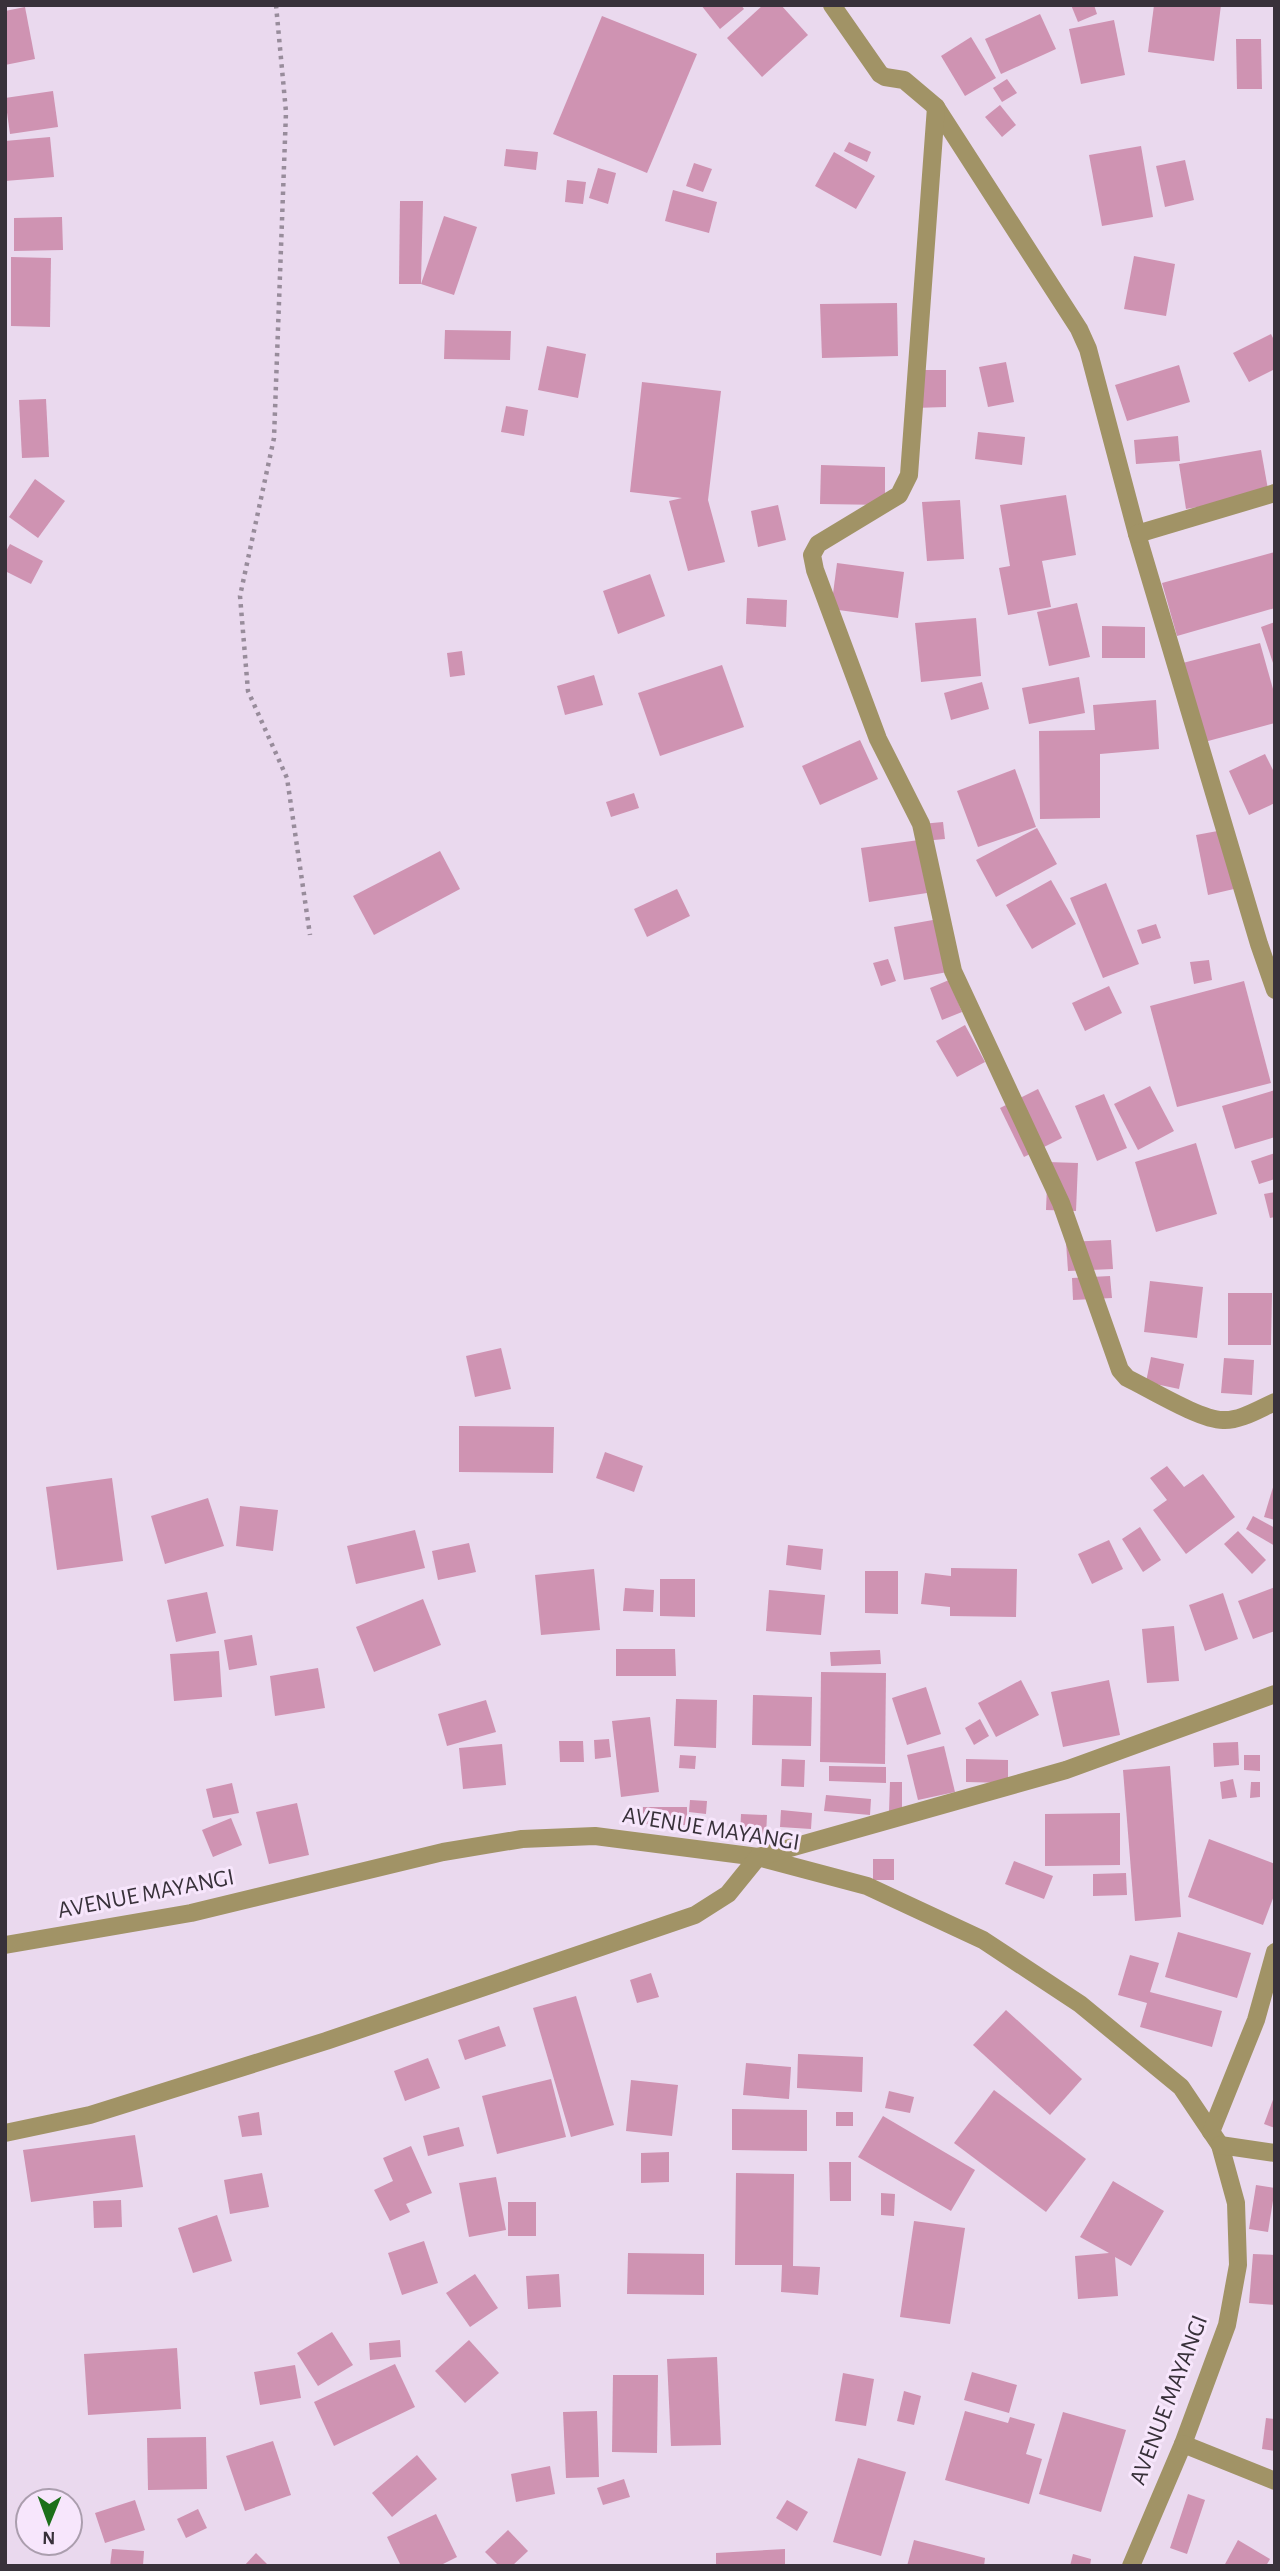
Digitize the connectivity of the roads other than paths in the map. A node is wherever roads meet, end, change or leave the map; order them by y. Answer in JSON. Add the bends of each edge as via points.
{"nodes":[{"id":1,"x":832,"y":5,"type":"edge"},
{"id":2,"x":936,"y":107,"type":"junction"},
{"id":3,"x":1275,"y":493,"type":"edge"},
{"id":4,"x":1137,"y":534,"type":"junction"},
{"id":5,"x":1275,"y":990,"type":"edge"},
{"id":6,"x":1275,"y":1402,"type":"edge"},
{"id":7,"x":1275,"y":1694,"type":"edge"},
{"id":8,"x":758,"y":1857,"type":"junction"},
{"id":9,"x":5,"y":1945,"type":"edge"},
{"id":10,"x":1275,"y":1952,"type":"edge"},
{"id":11,"x":5,"y":2133,"type":"edge"},
{"id":12,"x":1216,"y":2138,"type":"junction"},
{"id":13,"x":1275,"y":2153,"type":"edge"},
{"id":14,"x":1183,"y":2444,"type":"junction"},
{"id":15,"x":1275,"y":2481,"type":"edge"},
{"id":16,"x":1131,"y":2566,"type":"edge"}],
"edges":[{"from":1,"to":2,"type":"street","via":[[880,74],[904,80]]},
{"from":2,"to":4,"type":"street","via":[[1079,329]]},
{"from":2,"to":6,"type":"street","via":[[909,475],[899,495],[818,544],[812,555],[815,570],[878,739],[921,824],[953,971],[1061,1203],[1120,1370],[1127,1378],[1210,1419],[1225,1421]]},
{"from":3,"to":4,"type":"street"},
{"from":4,"to":5,"type":"street"},
{"from":7,"to":8,"type":"street","via":[[1066,1770]]},
{"from":8,"to":9,"type":"street","name":"AVENUE MAYANGI","via":[[595,1836],[522,1839],[443,1852],[191,1913]]},
{"from":8,"to":11,"type":"street","via":[[728,1894],[695,1915],[326,2041],[90,2115]]},
{"from":8,"to":12,"type":"street","name":"AVENUE MAYANGI","via":[[867,1886],[983,1940],[1080,2004],[1169,2076]]},
{"from":10,"to":12,"type":"street"},
{"from":12,"to":13,"type":"street"},
{"from":12,"to":14,"type":"street","name":"AVENUE MAYANGI","via":[[1236,2203],[1238,2265],[1227,2325]]},
{"from":14,"to":15,"type":"street"},
{"from":14,"to":16,"type":"street","name":"AVENUE MAYANGI"}]}
